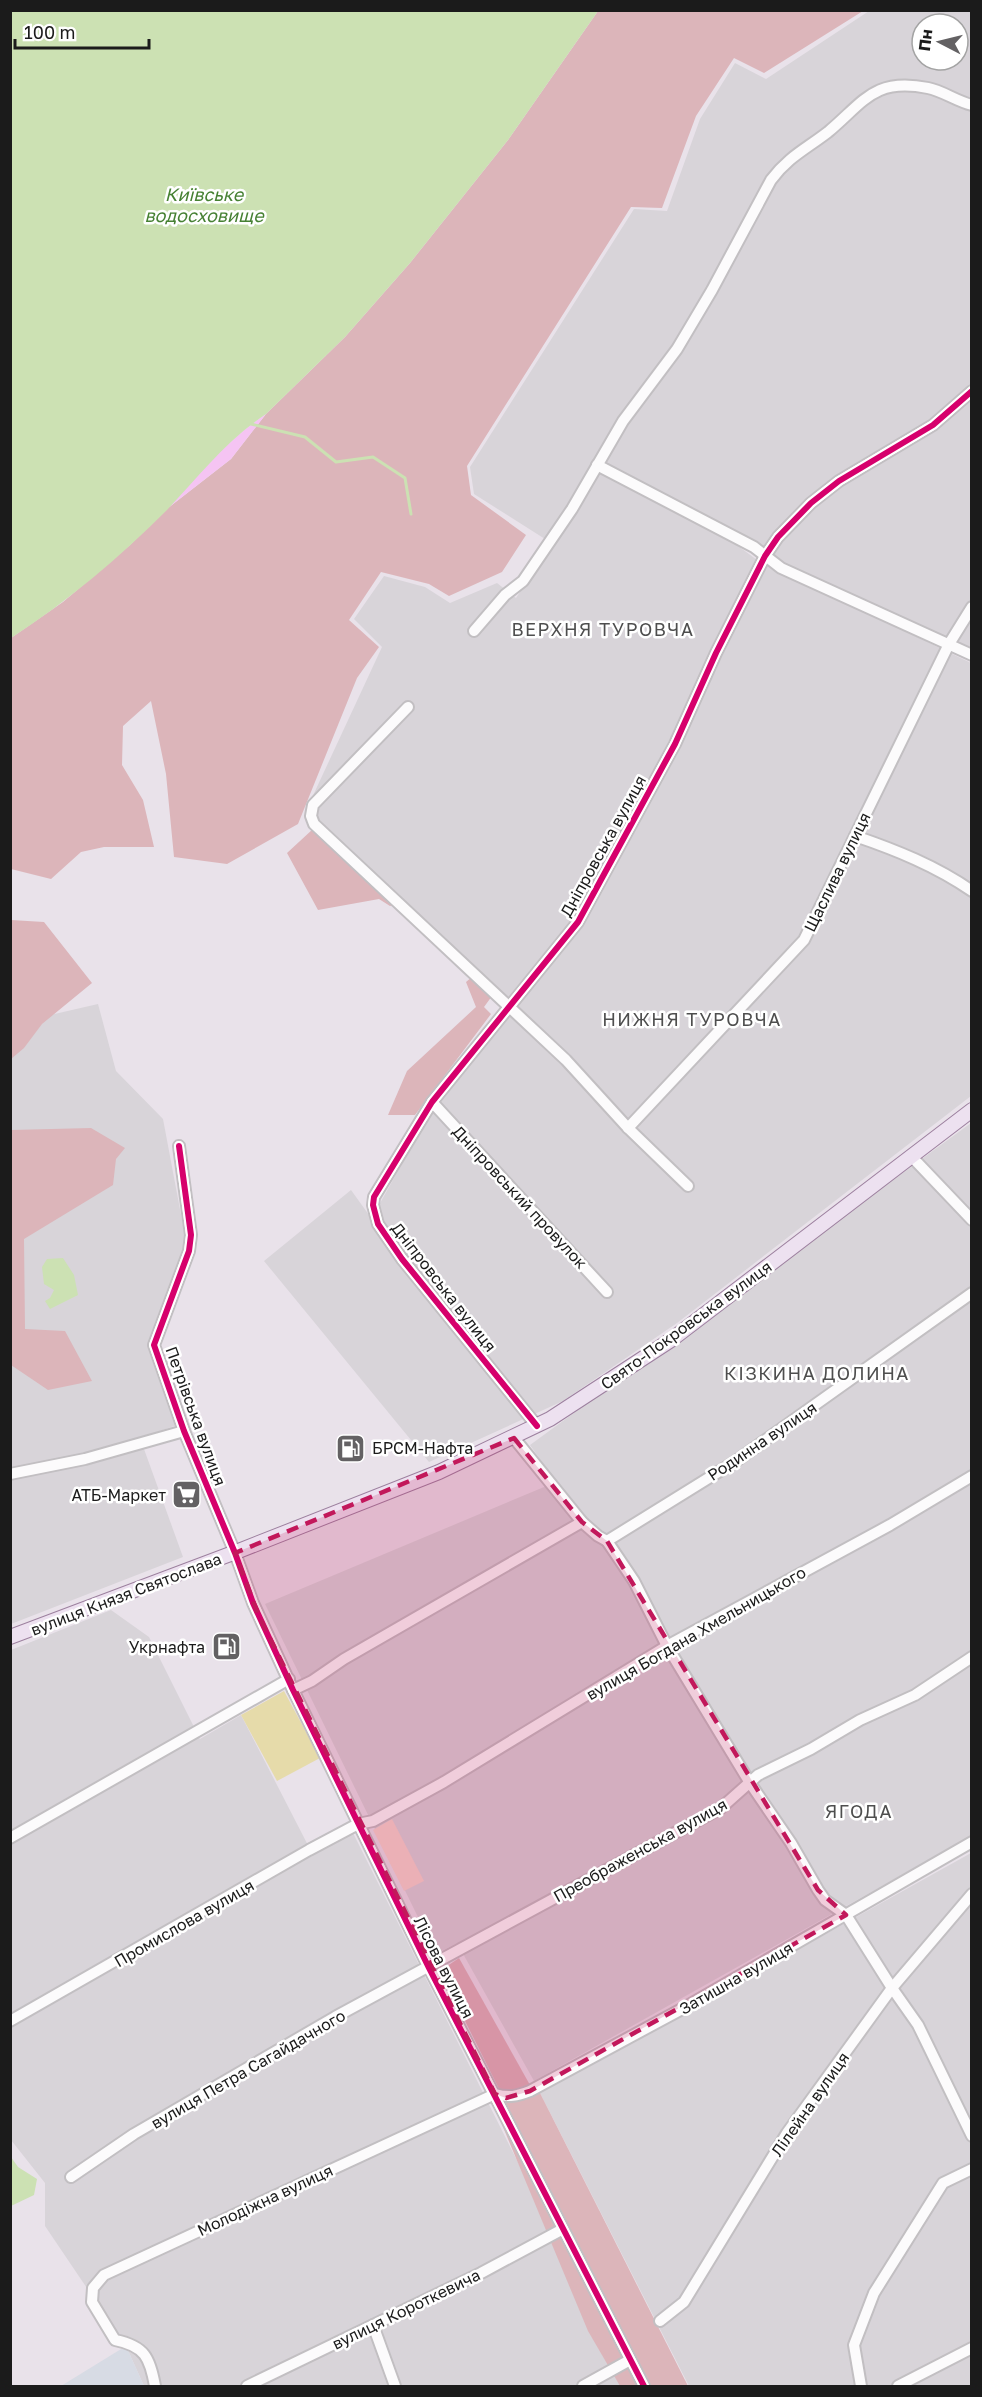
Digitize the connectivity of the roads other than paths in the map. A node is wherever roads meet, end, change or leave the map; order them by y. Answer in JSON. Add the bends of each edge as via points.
{"nodes":[{"id":1,"x":972,"y":105,"type":"edge"},
{"id":2,"x":972,"y":391,"type":"edge"},
{"id":3,"x":597,"y":465,"type":"junction"},
{"id":4,"x":765,"y":556,"type":"junction"},
{"id":5,"x":972,"y":607,"type":"edge"},
{"id":6,"x":474,"y":631,"type":"dead end"},
{"id":7,"x":949,"y":644,"type":"junction"},
{"id":8,"x":972,"y":655,"type":"edge"},
{"id":9,"x":408,"y":707,"type":"dead end"},
{"id":10,"x":855,"y":836,"type":"junction"},
{"id":11,"x":972,"y":891,"type":"edge"},
{"id":12,"x":508,"y":1006,"type":"junction"},
{"id":13,"x":432,"y":1102,"type":"junction"},
{"id":14,"x":972,"y":1110,"type":"edge"},
{"id":15,"x":628,"y":1128,"type":"junction"},
{"id":16,"x":179,"y":1146,"type":"dead end"},
{"id":17,"x":912,"y":1157,"type":"junction"},
{"id":18,"x":688,"y":1186,"type":"dead end"},
{"id":19,"x":972,"y":1220,"type":"edge"},
{"id":20,"x":607,"y":1292,"type":"dead end"},
{"id":21,"x":972,"y":1293,"type":"edge"},
{"id":22,"x":537,"y":1426,"type":"junction"},
{"id":23,"x":184,"y":1431,"type":"junction"},
{"id":24,"x":514,"y":1438,"type":"junction"},
{"id":25,"x":10,"y":1474,"type":"edge"},
{"id":26,"x":972,"y":1476,"type":"edge"},
{"id":27,"x":582,"y":1522,"type":"junction"},
{"id":28,"x":607,"y":1541,"type":"junction"},
{"id":29,"x":238,"y":1552,"type":"junction"},
{"id":30,"x":10,"y":1638,"type":"edge"},
{"id":31,"x":667,"y":1646,"type":"junction"},
{"id":32,"x":972,"y":1657,"type":"edge"},
{"id":33,"x":291,"y":1685,"type":"junction"},
{"id":34,"x":750,"y":1783,"type":"junction"},
{"id":35,"x":358,"y":1824,"type":"junction"},
{"id":36,"x":10,"y":1838,"type":"edge"},
{"id":37,"x":972,"y":1842,"type":"edge"},
{"id":38,"x":972,"y":1894,"type":"edge"},
{"id":39,"x":846,"y":1915,"type":"junction"},
{"id":40,"x":429,"y":1968,"type":"junction"},
{"id":41,"x":892,"y":1989,"type":"junction"},
{"id":42,"x":10,"y":2021,"type":"edge"},
{"id":43,"x":495,"y":2094,"type":"junction"},
{"id":44,"x":972,"y":2136,"type":"edge"},
{"id":45,"x":972,"y":2169,"type":"edge"},
{"id":46,"x":71,"y":2177,"type":"dead end"},
{"id":47,"x":563,"y":2229,"type":"junction"},
{"id":48,"x":660,"y":2321,"type":"dead end"},
{"id":49,"x":373,"y":2325,"type":"junction"},
{"id":50,"x":972,"y":2348,"type":"edge"},
{"id":51,"x":630,"y":2360,"type":"junction"},
{"id":52,"x":155,"y":2386,"type":"edge"},
{"id":53,"x":248,"y":2386,"type":"edge"},
{"id":54,"x":395,"y":2386,"type":"edge"},
{"id":55,"x":583,"y":2386,"type":"edge"},
{"id":56,"x":644,"y":2386,"type":"edge"},
{"id":57,"x":861,"y":2386,"type":"edge"},
{"id":58,"x":898,"y":2386,"type":"edge"}],
"edges":[{"from":1,"to":3,"type":"street","via":[[929,88],[877,90],[783,165],[676,349],[623,421]]},
{"from":2,"to":4,"type":"street","name":"Дніпровська вулиця","via":[[933,425],[811,502]]},
{"from":3,"to":4,"type":"street"},
{"from":3,"to":6,"type":"street","via":[[523,581],[505,595]]},
{"from":4,"to":7,"type":"street","via":[[781,568]]},
{"from":4,"to":12,"type":"street","name":"Дніпровська вулиця","via":[[675,744],[578,922]]},
{"from":5,"to":7,"type":"street","name":"Щаслива вулиця"},
{"from":7,"to":8,"type":"street"},
{"from":7,"to":10,"type":"street","name":"Щаслива вулиця"},
{"from":9,"to":12,"type":"street","via":[[313,805],[311,816],[314,824]]},
{"from":10,"to":11,"type":"street","via":[[950,875]]},
{"from":10,"to":15,"type":"street","name":"Щаслива вулиця","via":[[804,940]]},
{"from":12,"to":13,"type":"street","name":"Дніпровська вулиця"},
{"from":12,"to":15,"type":"street","via":[[566,1060]]},
{"from":13,"to":20,"type":"street","name":"Дніпровський провулок"},
{"from":13,"to":22,"type":"street","name":"Дніпровська вулиця","via":[[379,1187],[374,1205],[378,1224],[448,1318]]},
{"from":14,"to":17,"type":"main road","name":"Свято-Покровська вулиця"},
{"from":15,"to":18,"type":"street"},
{"from":16,"to":23,"type":"street","name":"Петрівська вулиця","via":[[189,1251],[154,1345]]},
{"from":17,"to":19,"type":"street"},
{"from":17,"to":22,"type":"main road","name":"Свято-Покровська вулиця","via":[[671,1340]]},
{"from":21,"to":28,"type":"street","name":"Родинна вулиця","via":[[736,1461]]},
{"from":22,"to":24,"type":"main road","name":"Свято-Покровська вулиця"},
{"from":23,"to":25,"type":"street","via":[[85,1460]]},
{"from":23,"to":29,"type":"street","name":"Петрівська вулиця"},
{"from":24,"to":27,"type":"street"},
{"from":24,"to":29,"type":"main road","name":"Свято-Покровська вулиця"},
{"from":26,"to":31,"type":"street","name":"вулиця Богдана Хмельницького"},
{"from":27,"to":28,"type":"street"},
{"from":27,"to":33,"type":"street","via":[[312,1681]]},
{"from":28,"to":31,"type":"street","via":[[634,1581]]},
{"from":29,"to":30,"type":"main road","name":"вулиця Князя Святослава"},
{"from":29,"to":33,"type":"street","name":"Лісова вулиця","via":[[253,1603]]},
{"from":31,"to":34,"type":"street"},
{"from":31,"to":35,"type":"street","name":"вулиця Богдана Хмельницького","via":[[444,1782],[373,1821]]},
{"from":32,"to":34,"type":"street","name":"Преображенська вулиця","via":[[915,1695],[758,1774]]},
{"from":33,"to":35,"type":"street","name":"Лісова вулиця"},
{"from":33,"to":36,"type":"street"},
{"from":34,"to":39,"type":"street","via":[[825,1900]]},
{"from":34,"to":40,"type":"street","name":"Преображенська вулиця","via":[[721,1808]]},
{"from":35,"to":40,"type":"street","name":"Лісова вулиця"},
{"from":35,"to":42,"type":"street","name":"Промислова вулиця"},
{"from":37,"to":39,"type":"street","name":"Затишна вулиця"},
{"from":38,"to":41,"type":"street","name":"Лілейна вулиця"},
{"from":39,"to":41,"type":"street"},
{"from":39,"to":43,"type":"street","name":"Затишна вулиця","via":[[530,2091],[506,2098]]},
{"from":40,"to":43,"type":"street","name":"Лісова вулиця"},
{"from":40,"to":46,"type":"street","name":"вулиця Петра Сагайдачного","via":[[134,2134]]},
{"from":41,"to":44,"type":"street","via":[[918,2025]]},
{"from":41,"to":48,"type":"street","name":"Лілейна вулиця","via":[[787,2133],[684,2302]]},
{"from":43,"to":47,"type":"street","name":"Лісова вулиця"},
{"from":43,"to":52,"type":"street","name":"Молодіжна вулиця","via":[[104,2275],[93,2288],[92,2302],[115,2340],[141,2350],[151,2364]]},
{"from":45,"to":57,"type":"street","via":[[943,2183],[874,2293],[854,2345]]},
{"from":47,"to":49,"type":"street","name":"вулиця Короткевича"},
{"from":47,"to":51,"type":"street","name":"Лісова вулиця"},
{"from":49,"to":53,"type":"street","name":"вулиця Короткевича"},
{"from":49,"to":54,"type":"street"},
{"from":50,"to":58,"type":"street"},
{"from":51,"to":55,"type":"street"},
{"from":51,"to":56,"type":"street","name":"Лісова вулиця"}]}
